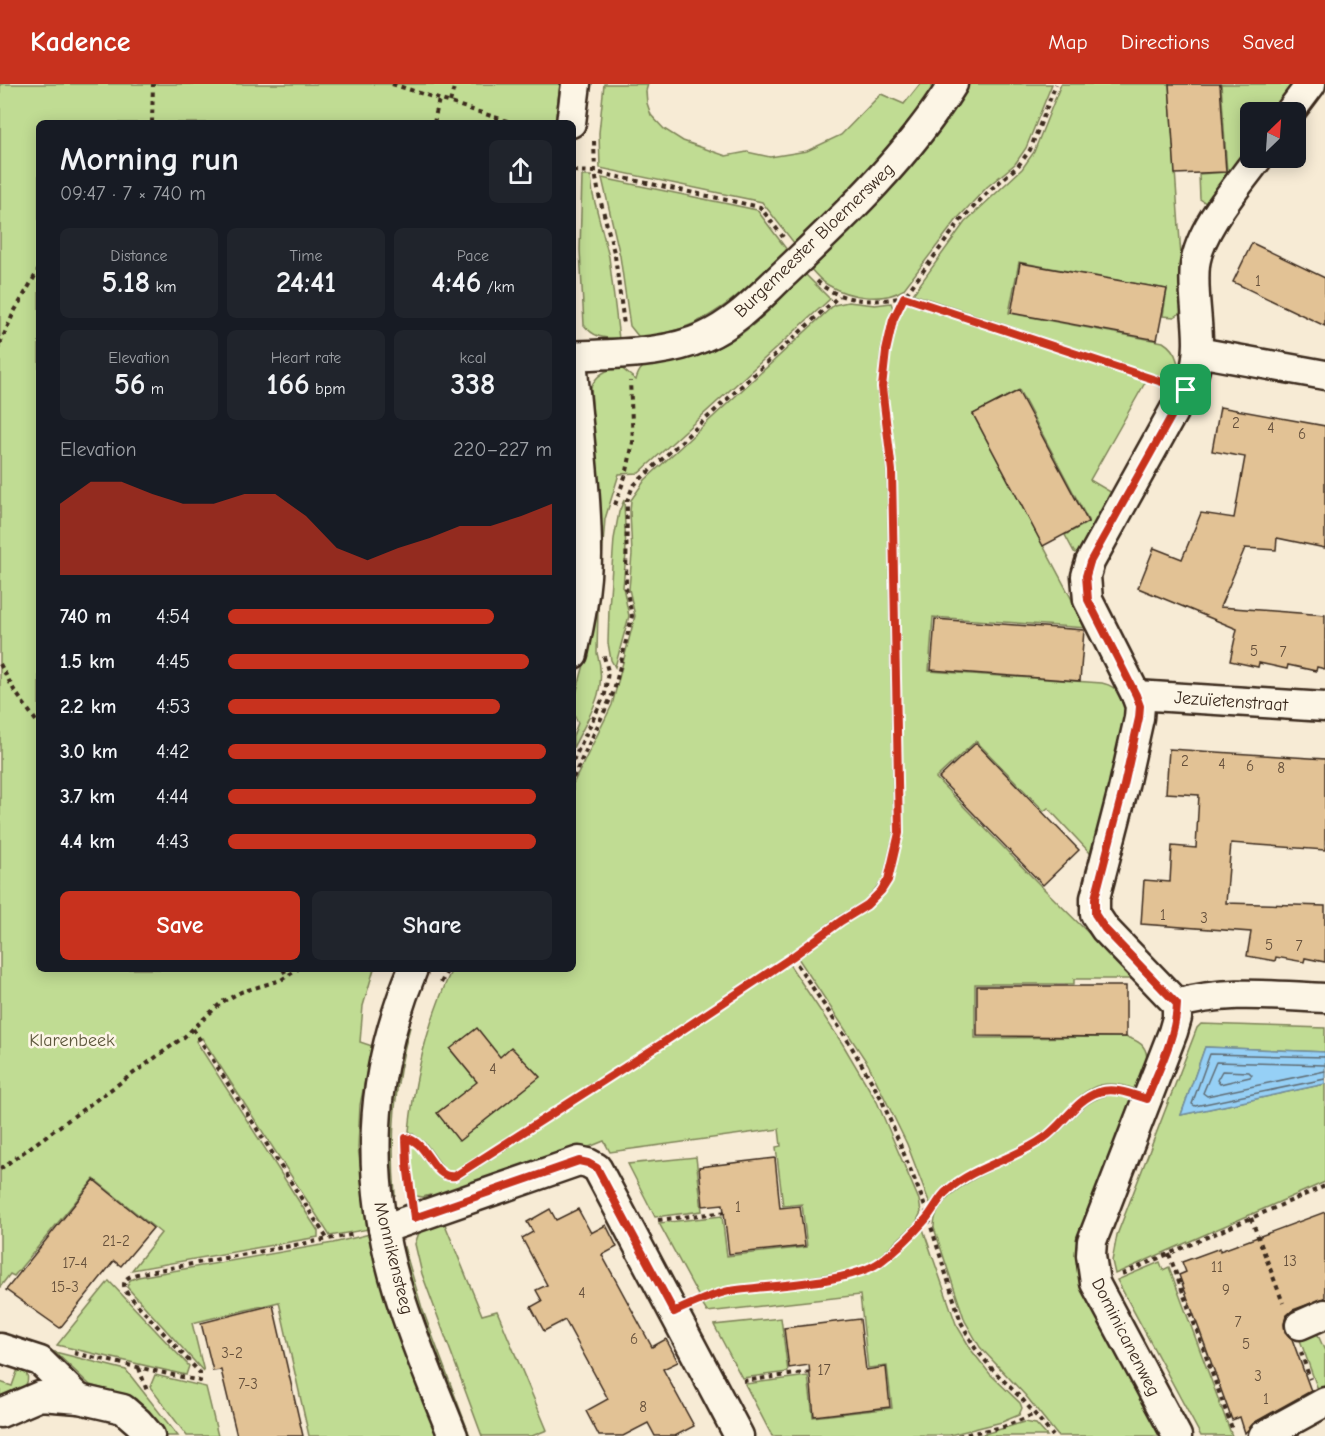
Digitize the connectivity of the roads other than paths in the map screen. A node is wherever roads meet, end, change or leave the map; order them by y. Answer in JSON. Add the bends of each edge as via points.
{"nodes":[{"id":1,"x":576,"y":84,"type":"edge"},
{"id":2,"x":953,"y":84,"type":"edge"},
{"id":3,"x":1311,"y":84,"type":"edge"},
{"id":4,"x":1298,"y":102,"type":"edge"},
{"id":5,"x":571,"y":120,"type":"edge"},
{"id":6,"x":1251,"y":168,"type":"edge"},
{"id":7,"x":1198,"y":352,"type":"junction"},
{"id":8,"x":576,"y":356,"type":"edge"},
{"id":9,"x":1325,"y":375,"type":"edge"},
{"id":10,"x":576,"y":404,"type":"edge"},
{"id":11,"x":576,"y":637,"type":"edge"},
{"id":12,"x":1136,"y":695,"type":"junction"},
{"id":13,"x":1325,"y":707,"type":"edge"},
{"id":14,"x":412,"y":972,"type":"edge"},
{"id":15,"x":1325,"y":998,"type":"edge"},
{"id":16,"x":1177,"y":1004,"type":"junction"},
{"id":17,"x":383,"y":1229,"type":"junction"},
{"id":18,"x":0,"y":1348,"type":"edge"},
{"id":19,"x":79,"y":1399,"type":"junction"},
{"id":20,"x":1325,"y":1402,"type":"edge"},
{"id":21,"x":0,"y":1413,"type":"edge"},
{"id":22,"x":150,"y":1436,"type":"edge"},
{"id":23,"x":453,"y":1436,"type":"edge"},
{"id":24,"x":739,"y":1436,"type":"edge"},
{"id":25,"x":1177,"y":1436,"type":"edge"},
{"id":26,"x":1263,"y":1436,"type":"edge"}],
"edges":[{"from":1,"to":5,"type":"street"},
{"from":2,"to":8,"type":"street","name":"Burgemeester Bloemersweg","via":[[902,154],[800,259],[732,321],[702,338],[671,347]]},
{"from":3,"to":4,"type":"street"},
{"from":6,"to":7,"type":"street","via":[[1198,249]]},
{"from":7,"to":9,"type":"street"},
{"from":7,"to":12,"type":"street","via":[[1193,376],[1090,562],[1086,576],[1088,600]]},
{"from":10,"to":11,"type":"street","via":[[587,556]]},
{"from":12,"to":13,"type":"street","name":"Jezuïetenstraat"},
{"from":12,"to":16,"type":"street","via":[[1139,718],[1095,898],[1095,914]]},
{"from":14,"to":17,"type":"street","name":"Monnikensteeg","via":[[390,1037],[376,1101],[377,1190]]},
{"from":15,"to":16,"type":"street","via":[[1235,994]]},
{"from":16,"to":25,"type":"street","name":"Dominicanenweg","via":[[1173,1032],[1092,1241],[1096,1286]]},
{"from":17,"to":23,"type":"street","name":"Monnikensteeg","via":[[398,1290]]},
{"from":17,"to":24,"type":"street","via":[[579,1161],[597,1168]]},
{"from":18,"to":19,"type":"street","via":[[40,1361]]},
{"from":19,"to":21,"type":"street","via":[[40,1396]]},
{"from":19,"to":22,"type":"street","via":[[123,1409]]},
{"from":20,"to":26,"type":"street"}]}
